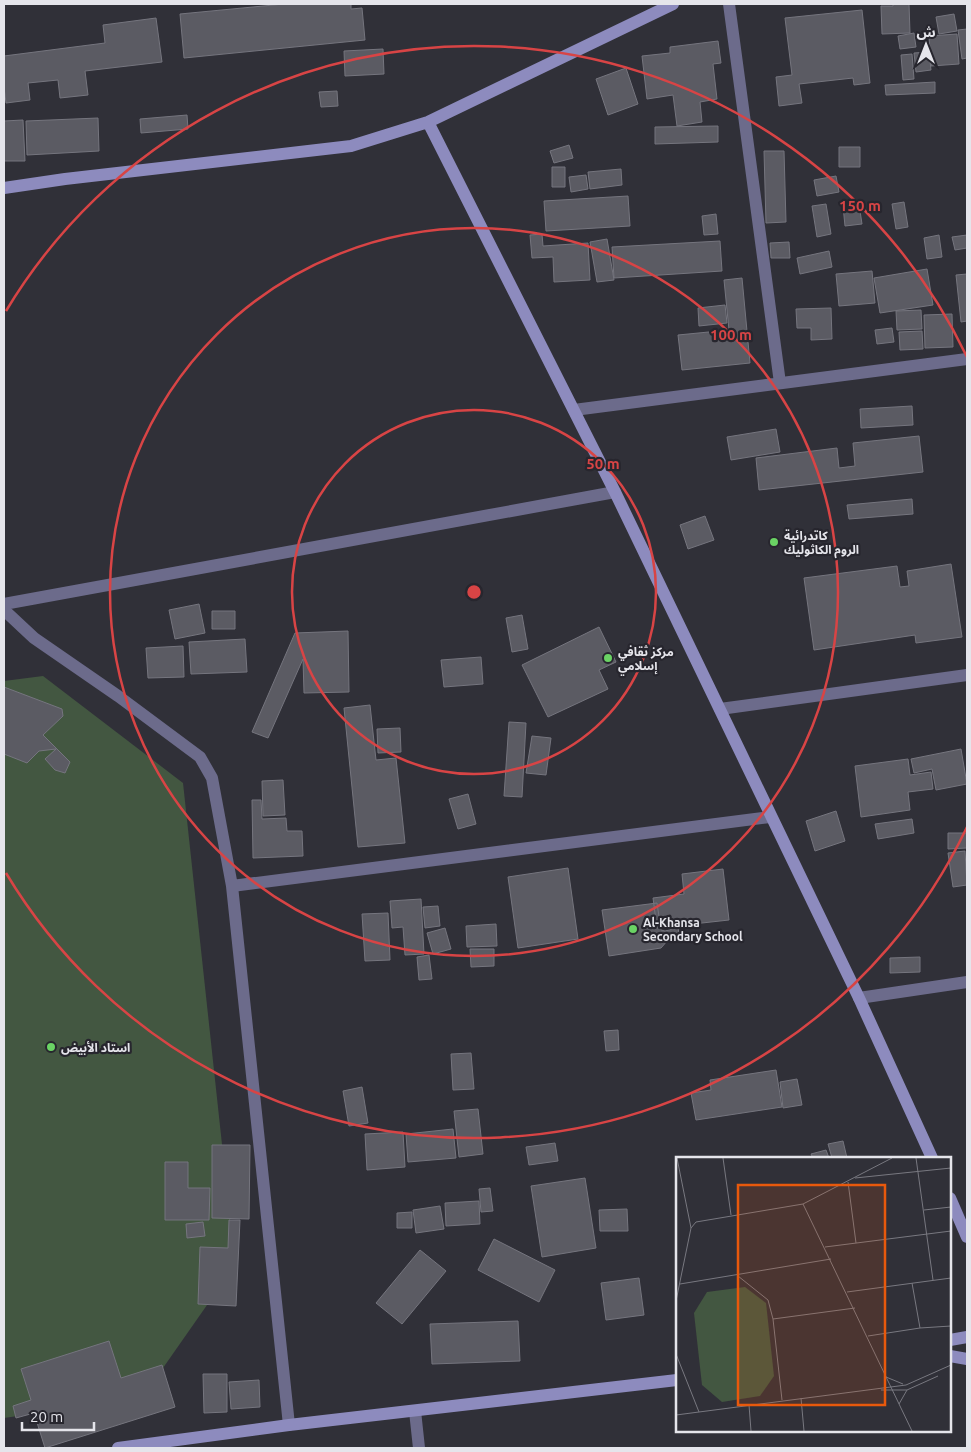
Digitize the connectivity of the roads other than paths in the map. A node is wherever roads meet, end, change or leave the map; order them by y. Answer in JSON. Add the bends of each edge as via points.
{"nodes":[{"id":1,"x":672,"y":4,"type":"edge"},
{"id":2,"x":728,"y":4,"type":"edge"},
{"id":3,"x":428,"y":122,"type":"junction"},
{"id":4,"x":4,"y":188,"type":"edge"},
{"id":5,"x":967,"y":359,"type":"edge"},
{"id":6,"x":780,"y":383,"type":"junction"},
{"id":7,"x":574,"y":410,"type":"junction"},
{"id":8,"x":616,"y":492,"type":"junction"},
{"id":9,"x":4,"y":604,"type":"edge"},
{"id":10,"x":4,"y":610,"type":"edge"},
{"id":11,"x":967,"y":675,"type":"edge"},
{"id":12,"x":720,"y":709,"type":"junction"},
{"id":13,"x":770,"y":816,"type":"junction"},
{"id":14,"x":232,"y":886,"type":"junction"},
{"id":15,"x":967,"y":982,"type":"edge"},
{"id":16,"x":859,"y":998,"type":"junction"},
{"id":17,"x":932,"y":1157,"type":"edge"},
{"id":18,"x":951,"y":1200,"type":"edge"},
{"id":19,"x":967,"y":1237,"type":"edge"},
{"id":20,"x":967,"y":1337,"type":"edge"},
{"id":21,"x":951,"y":1340,"type":"edge"},
{"id":22,"x":951,"y":1356,"type":"edge"},
{"id":23,"x":967,"y":1358,"type":"edge"},
{"id":24,"x":676,"y":1380,"type":"edge"},
{"id":25,"x":415,"y":1410,"type":"junction"},
{"id":26,"x":289,"y":1425,"type":"junction"},
{"id":27,"x":118,"y":1448,"type":"edge"},
{"id":28,"x":419,"y":1448,"type":"edge"}],
"edges":[{"from":1,"to":3,"type":"street"},
{"from":2,"to":6,"type":"street"},
{"from":3,"to":4,"type":"street","via":[[351,146]]},
{"from":3,"to":7,"type":"street"},
{"from":5,"to":6,"type":"street"},
{"from":6,"to":7,"type":"street"},
{"from":7,"to":8,"type":"street"},
{"from":8,"to":9,"type":"street"},
{"from":8,"to":12,"type":"street"},
{"from":10,"to":14,"type":"street","via":[[34,638],[200,757],[212,778]]},
{"from":11,"to":12,"type":"street"},
{"from":12,"to":13,"type":"street"},
{"from":13,"to":14,"type":"street"},
{"from":13,"to":16,"type":"street"},
{"from":14,"to":26,"type":"street"},
{"from":15,"to":16,"type":"street"},
{"from":16,"to":17,"type":"street"},
{"from":18,"to":19,"type":"street"},
{"from":20,"to":21,"type":"street"},
{"from":22,"to":23,"type":"street"},
{"from":24,"to":25,"type":"street"},
{"from":25,"to":26,"type":"street"},
{"from":25,"to":28,"type":"street"},
{"from":26,"to":27,"type":"street"}]}
